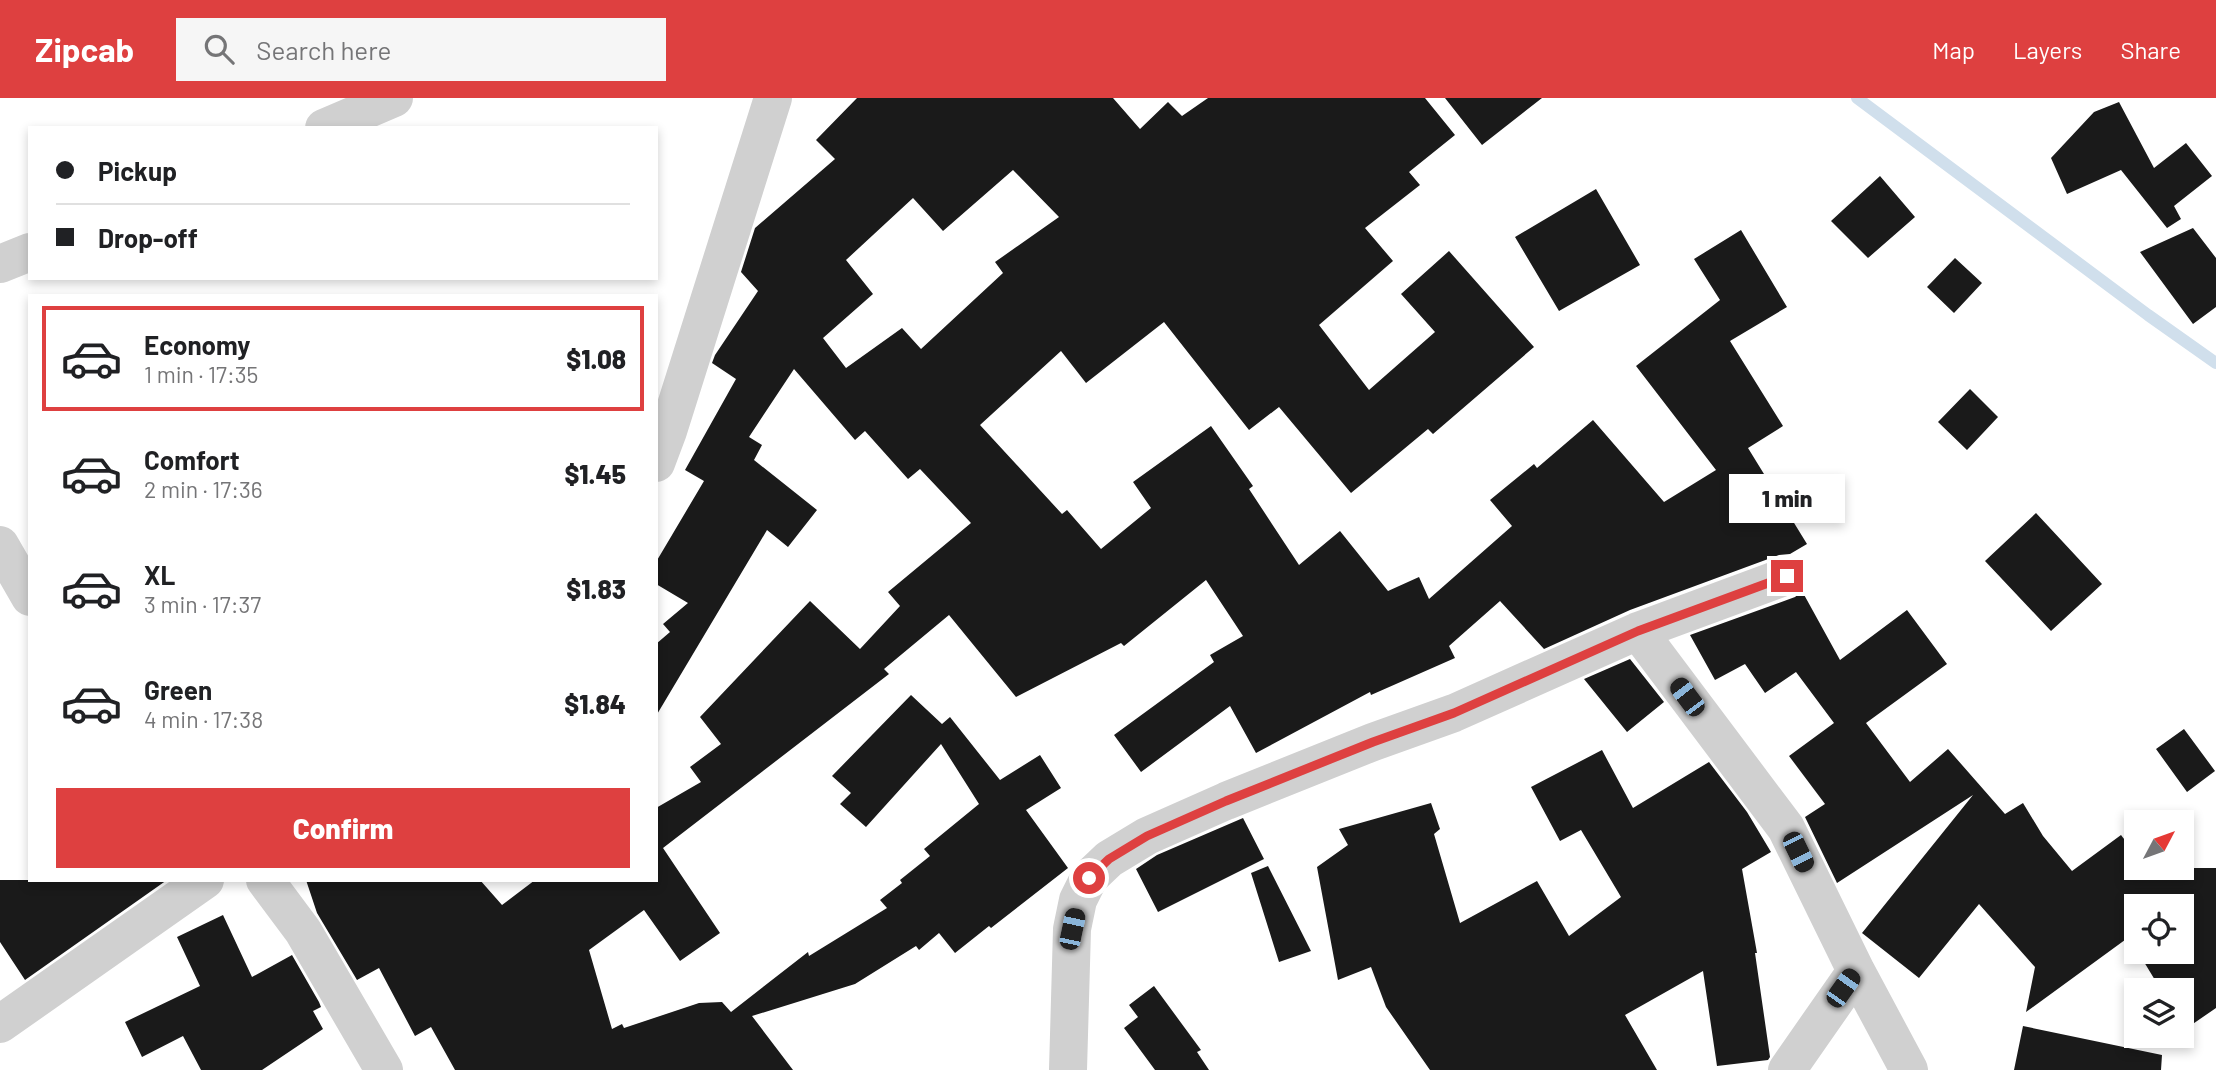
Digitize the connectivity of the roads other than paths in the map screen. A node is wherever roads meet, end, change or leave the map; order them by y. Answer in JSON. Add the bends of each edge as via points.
{"nodes":[{"id":1,"x":394,"y":98,"type":"edge"},
{"id":2,"x":772,"y":98,"type":"edge"},
{"id":3,"x":329,"y":126,"type":"edge"},
{"id":4,"x":28,"y":253,"type":"edge"},
{"id":5,"x":0,"y":264,"type":"edge"},
{"id":6,"x":658,"y":458,"type":"edge"},
{"id":7,"x":0,"y":545,"type":"edge"},
{"id":8,"x":1787,"y":576,"type":"dead end"},
{"id":9,"x":28,"y":594,"type":"edge"},
{"id":10,"x":1638,"y":631,"type":"junction"},
{"id":11,"x":202,"y":882,"type":"edge"},
{"id":12,"x":267,"y":882,"type":"edge"},
{"id":13,"x":1856,"y":971,"type":"junction"},
{"id":14,"x":0,"y":1024,"type":"edge"},
{"id":15,"x":384,"y":1070,"type":"edge"},
{"id":16,"x":1068,"y":1070,"type":"edge"},
{"id":17,"x":1787,"y":1070,"type":"edge"},
{"id":18,"x":1909,"y":1070,"type":"edge"}],
"edges":[{"from":1,"to":3,"type":"street"},
{"from":2,"to":6,"type":"street"},
{"from":4,"to":5,"type":"street"},
{"from":7,"to":9,"type":"street"},
{"from":8,"to":10,"type":"street"},
{"from":10,"to":13,"type":"street","via":[[1786,828]]},
{"from":10,"to":16,"type":"street","via":[[1454,713],[1226,801],[1147,836],[1109,859],[1089,878],[1072,929]]},
{"from":11,"to":14,"type":"street"},
{"from":12,"to":15,"type":"street","via":[[303,930]]},
{"from":13,"to":17,"type":"street"},
{"from":13,"to":18,"type":"street"}]}
